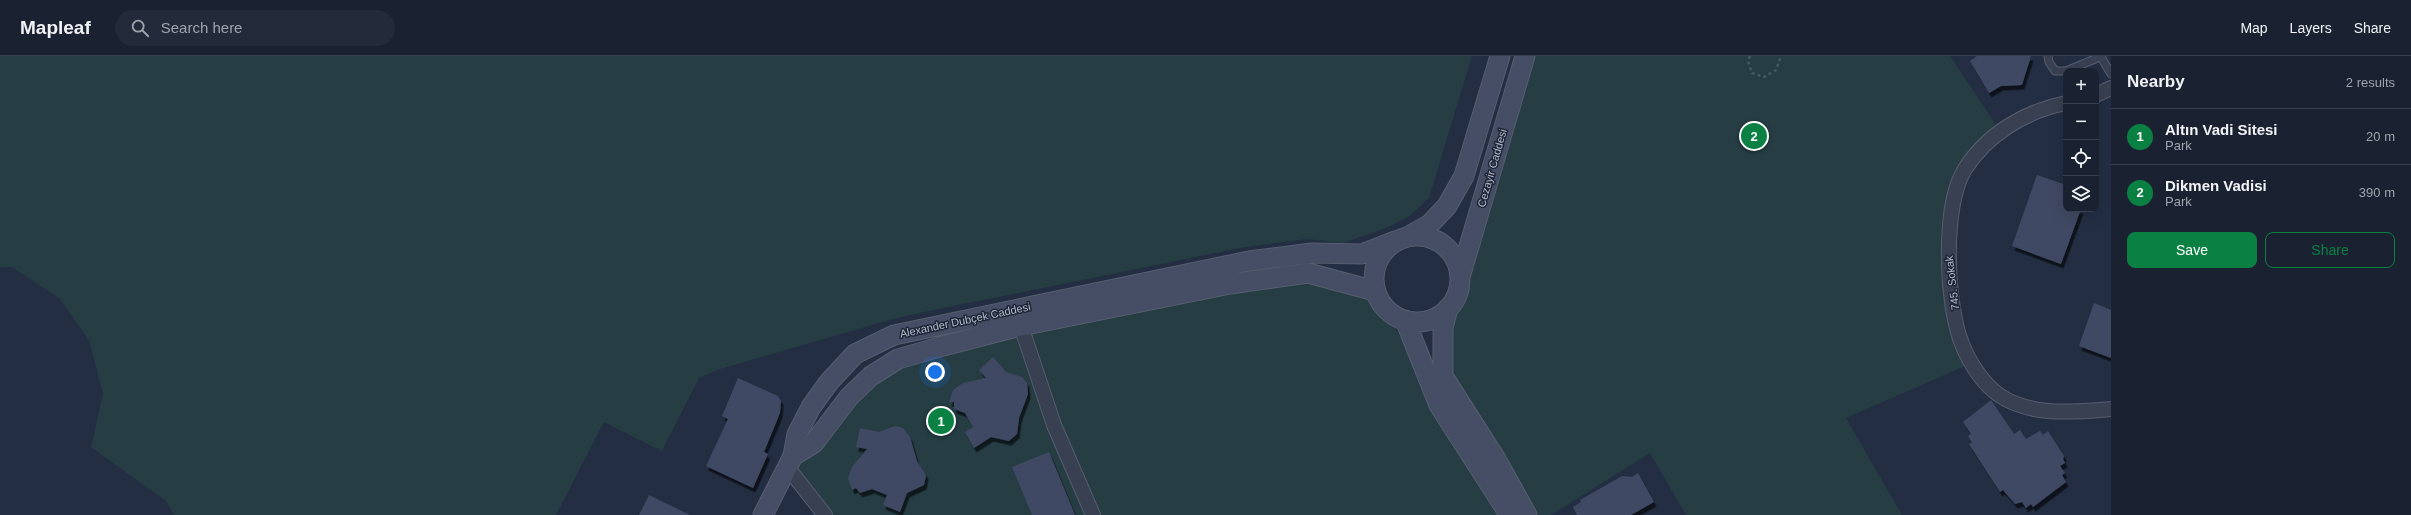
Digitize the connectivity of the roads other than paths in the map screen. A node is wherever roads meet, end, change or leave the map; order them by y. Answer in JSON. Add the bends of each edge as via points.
{"nodes":[{"id":1,"x":1500,"y":56,"type":"edge"},
{"id":2,"x":1525,"y":56,"type":"edge"},
{"id":3,"x":2048,"y":56,"type":"edge"},
{"id":4,"x":2101,"y":56,"type":"edge"},
{"id":5,"x":2073,"y":68,"type":"edge"},
{"id":6,"x":2063,"y":71,"type":"edge"},
{"id":7,"x":2111,"y":74,"type":"edge"},
{"id":8,"x":2111,"y":88,"type":"edge"},
{"id":9,"x":2099,"y":94,"type":"edge"},
{"id":10,"x":2063,"y":104,"type":"edge"},
{"id":11,"x":1402,"y":239,"type":"junction"},
{"id":12,"x":1460,"y":281,"type":"junction"},
{"id":13,"x":1375,"y":291,"type":"junction"},
{"id":14,"x":1448,"y":308,"type":"junction"},
{"id":15,"x":1405,"y":320,"type":"junction"},
{"id":16,"x":1021,"y":326,"type":"junction"},
{"id":17,"x":2111,"y":408,"type":"edge"},
{"id":18,"x":1455,"y":412,"type":"junction"},
{"id":19,"x":790,"y":462,"type":"junction"},
{"id":20,"x":1517,"y":510,"type":"edge"},
{"id":21,"x":763,"y":515,"type":"edge"},
{"id":22,"x":825,"y":515,"type":"edge"},
{"id":23,"x":1092,"y":515,"type":"edge"}],
"edges":[{"from":1,"to":11,"type":"main road","via":[[1464,176],[1447,206],[1430,224]]},
{"from":2,"to":12,"type":"main road","name":"Cezayir Caddesi"},
{"from":3,"to":6,"type":"lane","via":[[2055,71]]},
{"from":4,"to":5,"type":"lane"},
{"from":4,"to":7,"type":"lane"},
{"from":8,"to":9,"type":"street"},
{"from":10,"to":17,"type":"street","name":"745. Sokak","via":[[2047,107],[2017,121],[1988,142],[1964,170],[1952,202],[1948,258],[1953,301],[1962,344],[1979,374],[1999,395],[2030,408],[2061,413]]},
{"from":11,"to":12,"type":"main road","via":[[1429,238],[1446,247],[1455,258]]},
{"from":11,"to":13,"type":"main road","via":[[1384,250],[1376,262],[1373,276]]},
{"from":11,"to":19,"type":"main road","name":"Alexander Dubçek Caddesi","via":[[1362,254],[1312,254],[1249,261],[894,335],[855,354],[829,382],[811,407],[797,434]]},
{"from":12,"to":14,"type":"main road","via":[[1455,299]]},
{"from":13,"to":15,"type":"main road","via":[[1391,314]]},
{"from":13,"to":16,"type":"main road","name":"Alexander Dubçek Caddesi","via":[[1308,273],[1230,284]]},
{"from":14,"to":15,"type":"main road","via":[[1434,319],[1419,322]]},
{"from":14,"to":18,"type":"main road","via":[[1443,328],[1443,376]]},
{"from":15,"to":18,"type":"main road","via":[[1440,405]]},
{"from":16,"to":19,"type":"main road","name":"Alexander Dubçek Caddesi","via":[[898,360],[871,376],[832,417],[814,443]]},
{"from":16,"to":23,"type":"street","via":[[1054,424]]},
{"from":18,"to":20,"type":"main road"},
{"from":19,"to":21,"type":"main road"},
{"from":19,"to":22,"type":"street"}]}
